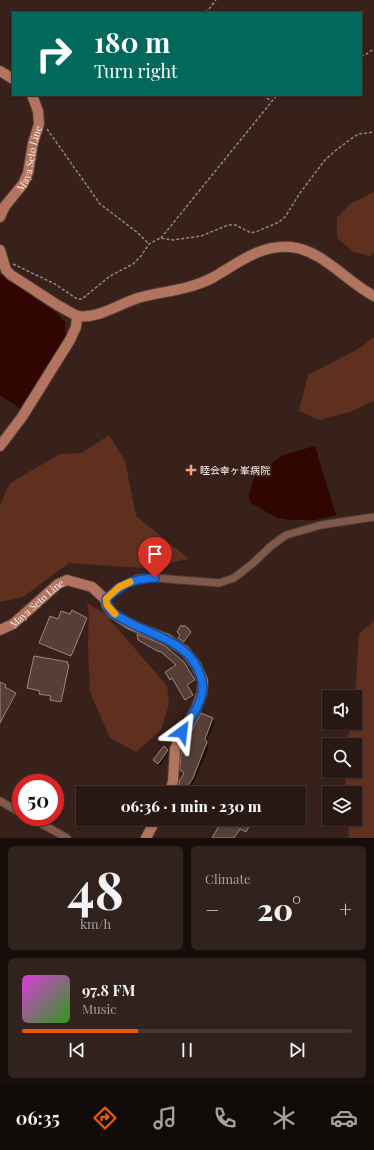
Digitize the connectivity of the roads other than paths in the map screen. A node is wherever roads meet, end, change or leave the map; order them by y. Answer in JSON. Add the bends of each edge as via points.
{"nodes":[{"id":1,"x":0,"y":71,"type":"edge"},
{"id":2,"x":12,"y":78,"type":"edge"},
{"id":3,"x":32,"y":96,"type":"edge"},
{"id":4,"x":0,"y":217,"type":"edge"},
{"id":5,"x":0,"y":250,"type":"edge"},
{"id":6,"x":374,"y":296,"type":"edge"},
{"id":7,"x":77,"y":316,"type":"junction"},
{"id":8,"x":0,"y":446,"type":"edge"},
{"id":9,"x":374,"y":517,"type":"edge"},
{"id":10,"x":106,"y":599,"type":"junction"},
{"id":11,"x":0,"y":630,"type":"edge"},
{"id":12,"x":172,"y":786,"type":"edge"},
{"id":13,"x":0,"y":801,"type":"edge"},
{"id":14,"x":12,"y":808,"type":"edge"},
{"id":15,"x":45,"y":826,"type":"edge"},
{"id":16,"x":152,"y":826,"type":"edge"},
{"id":17,"x":67,"y":838,"type":"edge"},
{"id":18,"x":146,"y":838,"type":"edge"}],
"edges":[{"from":1,"to":2,"type":"main road"},
{"from":3,"to":4,"type":"main road","name":"Maya Seto Line","via":[[39,124],[28,173]]},
{"from":5,"to":7,"type":"main road","via":[[6,270],[11,275]]},
{"from":6,"to":7,"type":"main road","via":[[317,256],[298,249],[278,247],[253,254],[196,285],[139,298],[89,316]]},
{"from":7,"to":8,"type":"main road","via":[[76,327],[70,340],[22,417]]},
{"from":9,"to":10,"type":"street","via":[[321,525],[286,535],[234,578],[219,583],[139,578],[119,587]]},
{"from":10,"to":11,"type":"main road","name":"Maya Seto Line","via":[[92,587],[67,580],[58,584],[13,624]]},
{"from":10,"to":12,"type":"main road","name":"Maya Seto Line","via":[[112,613],[132,625],[168,639],[185,651],[196,665],[203,681],[196,709],[175,750]]},
{"from":13,"to":14,"type":"street"},
{"from":15,"to":17,"type":"street"},
{"from":16,"to":18,"type":"main road"}]}
